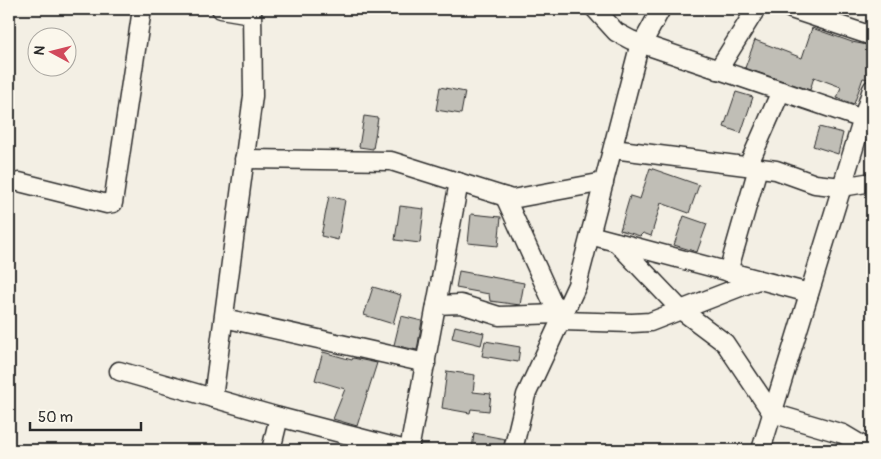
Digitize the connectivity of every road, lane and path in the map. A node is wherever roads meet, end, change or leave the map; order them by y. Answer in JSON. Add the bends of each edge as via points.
{"nodes":[{"id":1,"x":142,"y":9,"type":"edge"},
{"id":2,"x":221,"y":9,"type":"edge"},
{"id":3,"x":595,"y":9,"type":"edge"},
{"id":4,"x":661,"y":9,"type":"edge"},
{"id":5,"x":756,"y":9,"type":"edge"},
{"id":6,"x":791,"y":9,"type":"edge"},
{"id":7,"x":251,"y":12,"type":"edge"},
{"id":8,"x":872,"y":36,"type":"edge"},
{"id":9,"x":641,"y":44,"type":"junction"},
{"id":10,"x":718,"y":70,"type":"junction"},
{"id":11,"x":872,"y":89,"type":"edge"},
{"id":12,"x":781,"y":91,"type":"junction"},
{"id":13,"x":863,"y":118,"type":"junction"},
{"id":14,"x":613,"y":149,"type":"junction"},
{"id":15,"x":244,"y":159,"type":"junction"},
{"id":16,"x":753,"y":167,"type":"junction"},
{"id":17,"x":18,"y":182,"type":"dead end"},
{"id":18,"x":459,"y":182,"type":"junction"},
{"id":19,"x":604,"y":182,"type":"junction"},
{"id":20,"x":872,"y":182,"type":"edge"},
{"id":21,"x":842,"y":187,"type":"junction"},
{"id":22,"x":505,"y":197,"type":"junction"},
{"id":23,"x":590,"y":235,"type":"junction"},
{"id":24,"x":616,"y":242,"type":"junction"},
{"id":25,"x":728,"y":272,"type":"junction"},
{"id":26,"x":758,"y":280,"type":"junction"},
{"id":27,"x":809,"y":293,"type":"junction"},
{"id":28,"x":436,"y":305,"type":"junction"},
{"id":29,"x":681,"y":310,"type":"junction"},
{"id":30,"x":224,"y":318,"type":"junction"},
{"id":31,"x":559,"y":318,"type":"junction"},
{"id":32,"x":426,"y":363,"type":"junction"},
{"id":33,"x":119,"y":371,"type":"dead end"},
{"id":34,"x":213,"y":398,"type":"junction"},
{"id":35,"x":772,"y":413,"type":"junction"},
{"id":36,"x":279,"y":417,"type":"junction"},
{"id":37,"x":270,"y":450,"type":"edge"},
{"id":38,"x":407,"y":450,"type":"edge"},
{"id":39,"x":513,"y":450,"type":"edge"},
{"id":40,"x":761,"y":450,"type":"edge"},
{"id":41,"x":870,"y":450,"type":"edge"}],
"edges":[{"from":1,"to":17,"type":"street","via":[[113,203]]},
{"from":2,"to":7,"type":"street"},
{"from":3,"to":9,"type":"street","via":[[620,35]]},
{"from":4,"to":9,"type":"street"},
{"from":5,"to":10,"type":"street"},
{"from":6,"to":8,"type":"street"},
{"from":7,"to":15,"type":"street","via":[[253,96]]},
{"from":9,"to":10,"type":"street"},
{"from":9,"to":14,"type":"street"},
{"from":10,"to":12,"type":"street"},
{"from":11,"to":13,"type":"street"},
{"from":12,"to":13,"type":"street"},
{"from":12,"to":16,"type":"street"},
{"from":13,"to":21,"type":"street"},
{"from":14,"to":16,"type":"street"},
{"from":14,"to":19,"type":"street"},
{"from":15,"to":18,"type":"street","via":[[383,160]]},
{"from":15,"to":30,"type":"street"},
{"from":16,"to":21,"type":"street","via":[[781,171],[811,183]]},
{"from":16,"to":25,"type":"street"},
{"from":18,"to":22,"type":"street"},
{"from":18,"to":28,"type":"street"},
{"from":19,"to":22,"type":"street","via":[[521,199]]},
{"from":19,"to":23,"type":"street"},
{"from":20,"to":21,"type":"street"},
{"from":21,"to":27,"type":"street"},
{"from":22,"to":31,"type":"street"},
{"from":23,"to":24,"type":"street"},
{"from":23,"to":31,"type":"street","via":[[577,285]]},
{"from":24,"to":25,"type":"street"},
{"from":24,"to":29,"type":"street"},
{"from":25,"to":26,"type":"street"},
{"from":26,"to":27,"type":"street"},
{"from":26,"to":29,"type":"street"},
{"from":27,"to":35,"type":"street"},
{"from":28,"to":31,"type":"street","via":[[461,304],[499,316]]},
{"from":28,"to":32,"type":"street"},
{"from":29,"to":31,"type":"street","via":[[640,323]]},
{"from":29,"to":35,"type":"street","via":[[725,343]]},
{"from":30,"to":32,"type":"street"},
{"from":30,"to":34,"type":"street"},
{"from":31,"to":39,"type":"street","via":[[526,395]]},
{"from":32,"to":38,"type":"street"},
{"from":33,"to":34,"type":"street"},
{"from":34,"to":36,"type":"street"},
{"from":35,"to":40,"type":"street"},
{"from":35,"to":41,"type":"street","via":[[843,434]]},
{"from":36,"to":37,"type":"street"},
{"from":36,"to":38,"type":"street"}]}
